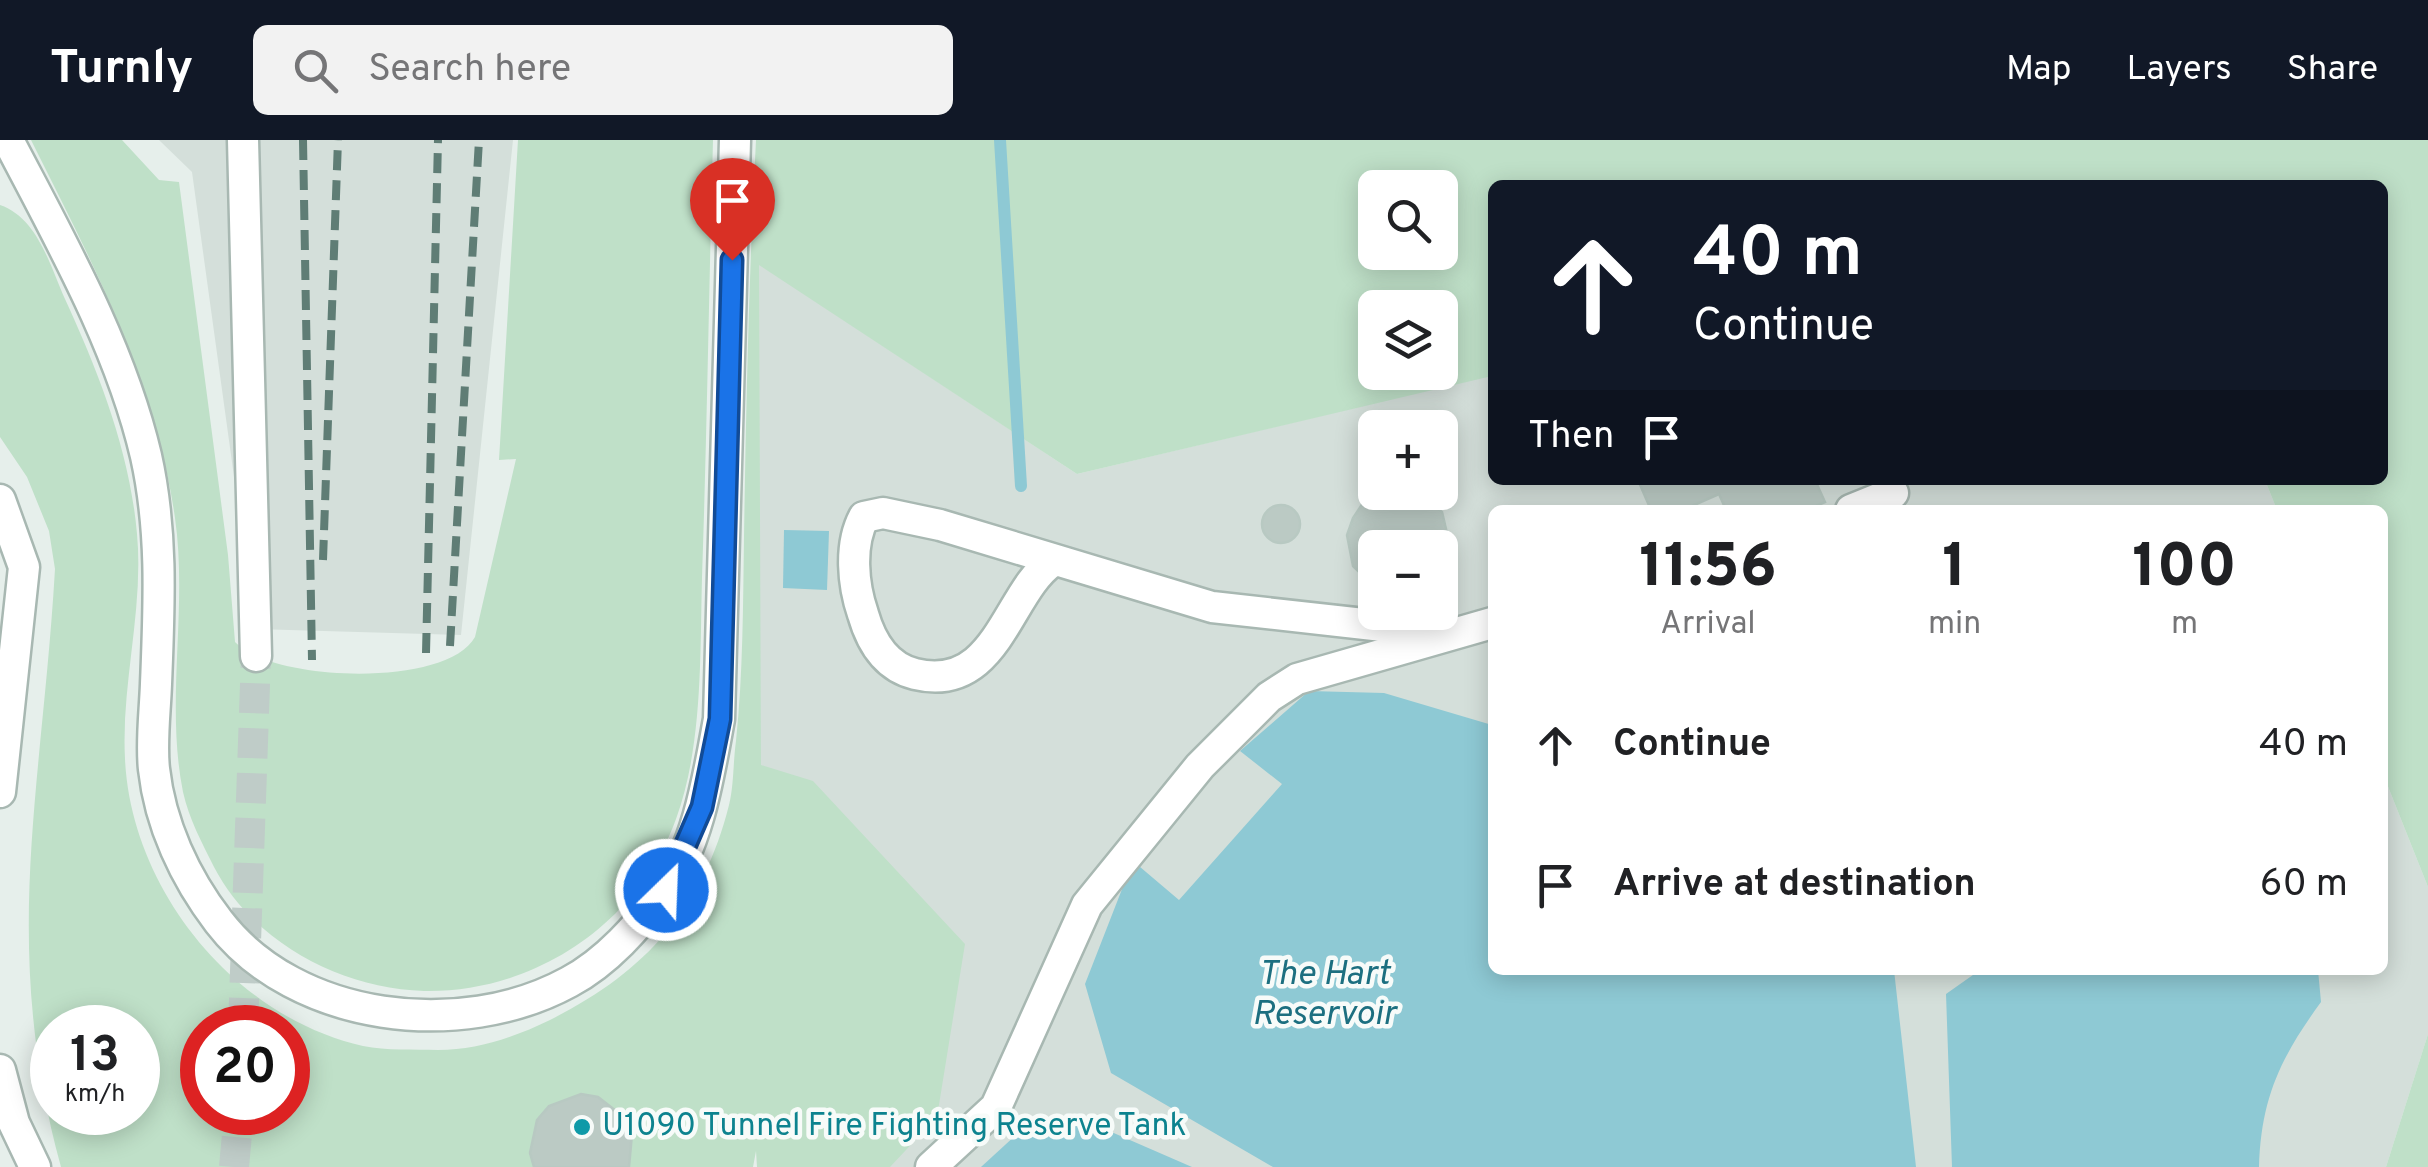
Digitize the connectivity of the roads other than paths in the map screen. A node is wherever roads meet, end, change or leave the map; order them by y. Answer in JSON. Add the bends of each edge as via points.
{"nodes":[{"id":1,"x":8,"y":140,"type":"edge"},
{"id":2,"x":244,"y":140,"type":"edge"},
{"id":3,"x":734,"y":140,"type":"edge"},
{"id":4,"x":1894,"y":493,"type":"dead end"},
{"id":5,"x":0,"y":500,"type":"edge"},
{"id":6,"x":1864,"y":505,"type":"edge"},
{"id":7,"x":1053,"y":560,"type":"junction"},
{"id":8,"x":1488,"y":624,"type":"edge"},
{"id":9,"x":1445,"y":633,"type":"junction"},
{"id":10,"x":256,"y":656,"type":"tunnel mouth"},
{"id":11,"x":0,"y":792,"type":"edge"},
{"id":12,"x":0,"y":1070,"type":"edge"},
{"id":13,"x":36,"y":1167,"type":"edge"},
{"id":14,"x":930,"y":1167,"type":"edge"}],
"edges":[{"from":1,"to":3,"type":"street","via":[[83,289],[145,454],[160,588],[154,768],[165,822],[190,880],[250,958],[345,1005],[399,1015],[514,1004],[570,982],[616,948],[666,890],[702,807],[720,719]]},
{"from":2,"to":10,"type":"street"},
{"from":4,"to":6,"type":"street"},
{"from":5,"to":11,"type":"street","via":[[24,567]]},
{"from":7,"to":7,"type":"street","via":[[990,646],[945,676],[902,671],[884,658],[856,594],[859,527],[864,517],[883,512]]},
{"from":7,"to":9,"type":"street","via":[[1212,607]]},
{"from":8,"to":9,"type":"street"},
{"from":9,"to":14,"type":"street","via":[[1297,679],[1269,696],[1200,766],[1087,905],[996,1107]]},
{"from":12,"to":13,"type":"street","via":[[14,1123]]}]}
